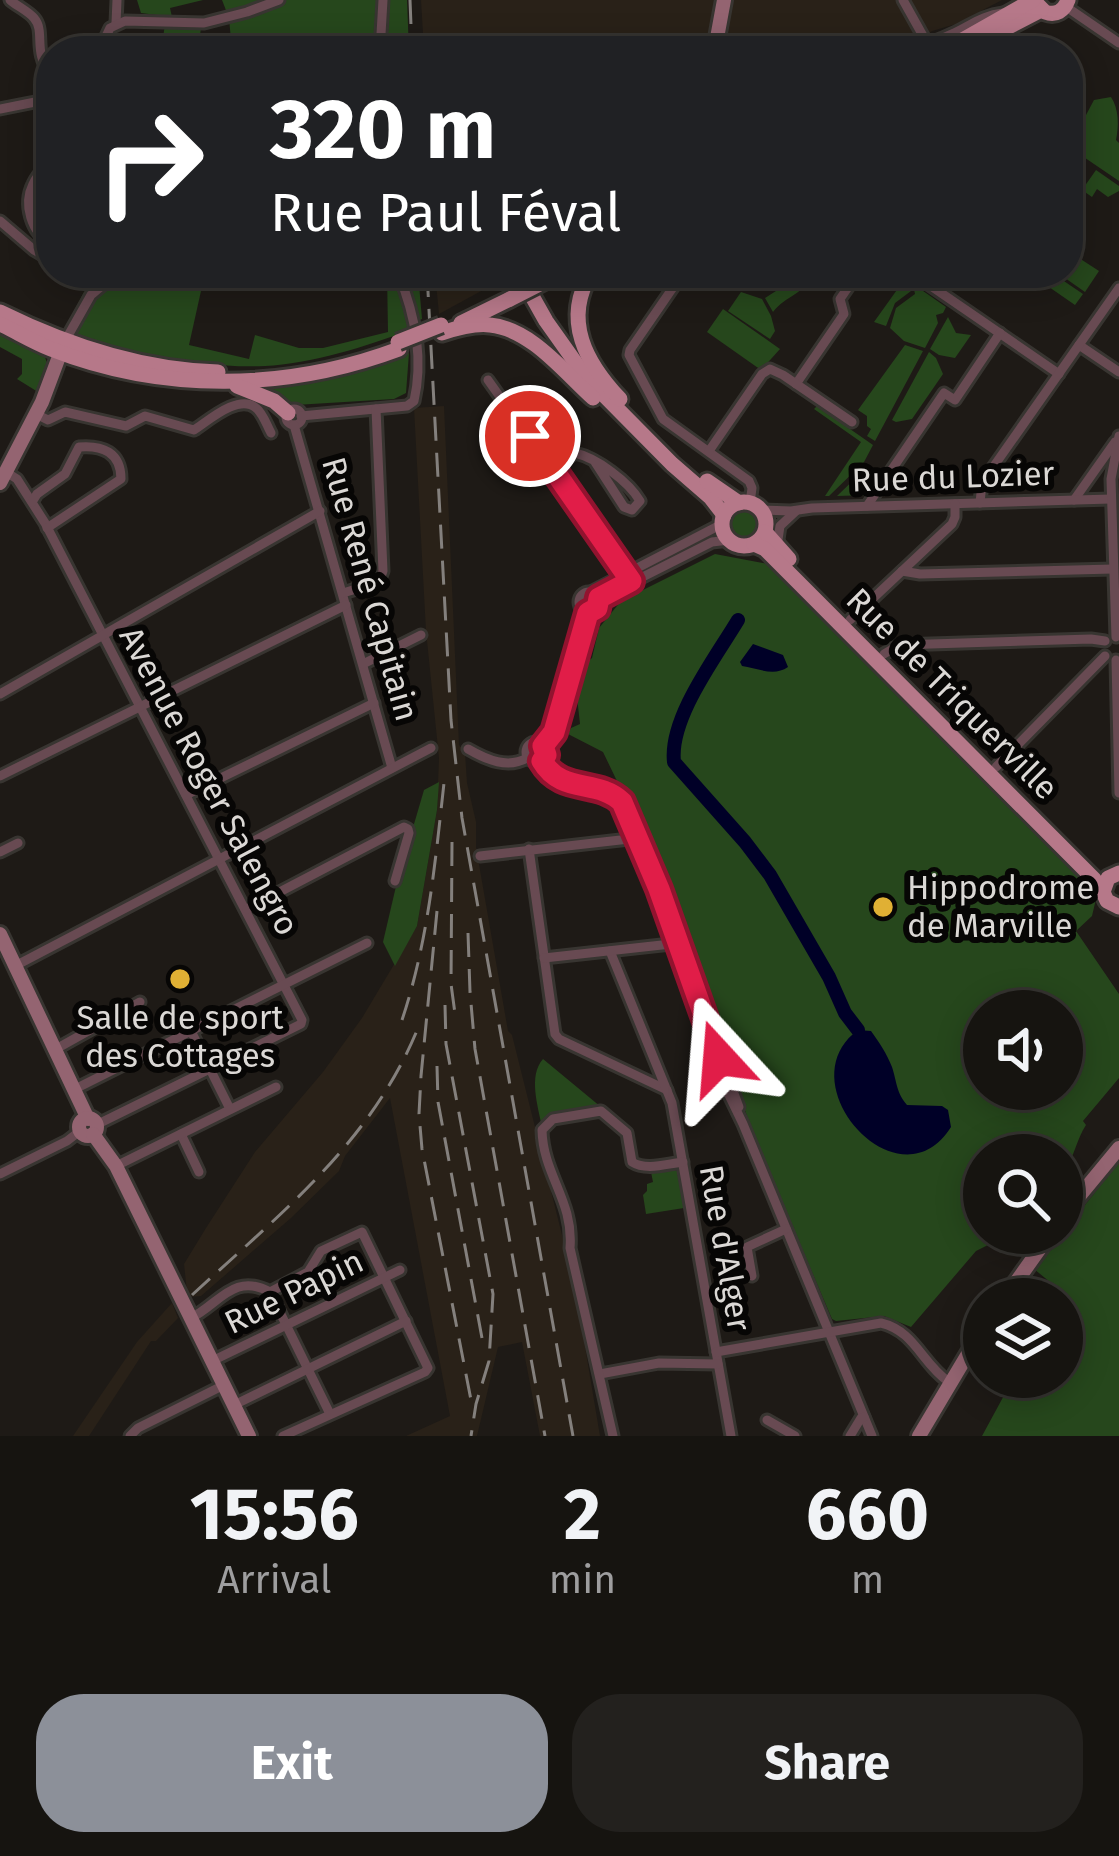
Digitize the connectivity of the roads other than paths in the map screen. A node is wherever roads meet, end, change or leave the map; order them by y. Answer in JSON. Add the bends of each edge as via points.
{"nodes":[{"id":1,"x":10,"y":0,"type":"edge"},
{"id":2,"x":117,"y":0,"type":"edge"},
{"id":3,"x":279,"y":0,"type":"edge"},
{"id":4,"x":382,"y":0,"type":"edge"},
{"id":5,"x":724,"y":0,"type":"edge"},
{"id":6,"x":903,"y":0,"type":"edge"},
{"id":7,"x":1036,"y":3,"type":"edge"},
{"id":8,"x":1066,"y":3,"type":"edge"},
{"id":9,"x":116,"y":23,"type":"junction"},
{"id":10,"x":39,"y":36,"type":"edge"},
{"id":11,"x":105,"y":36,"type":"edge"},
{"id":12,"x":381,"y":36,"type":"edge"},
{"id":13,"x":717,"y":36,"type":"edge"},
{"id":14,"x":928,"y":36,"type":"edge"},
{"id":15,"x":960,"y":36,"type":"edge"},
{"id":16,"x":986,"y":36,"type":"edge"},
{"id":17,"x":1119,"y":44,"type":"edge"},
{"id":18,"x":36,"y":102,"type":"edge"},
{"id":19,"x":0,"y":109,"type":"edge"},
{"id":20,"x":36,"y":181,"type":"edge"},
{"id":21,"x":0,"y":221,"type":"edge"},
{"id":22,"x":36,"y":231,"type":"edge"},
{"id":23,"x":36,"y":251,"type":"edge"},
{"id":24,"x":95,"y":288,"type":"edge"},
{"id":25,"x":403,"y":288,"type":"edge"},
{"id":26,"x":522,"y":288,"type":"edge"},
{"id":27,"x":527,"y":288,"type":"edge"},
{"id":28,"x":530,"y":288,"type":"edge"},
{"id":29,"x":531,"y":288,"type":"edge"},
{"id":30,"x":584,"y":288,"type":"edge"},
{"id":31,"x":672,"y":288,"type":"edge"},
{"id":32,"x":848,"y":288,"type":"edge"},
{"id":33,"x":934,"y":288,"type":"edge"},
{"id":34,"x":1119,"y":288,"type":"edge"},
{"id":35,"x":509,"y":296,"type":"junction"},
{"id":36,"x":0,"y":312,"type":"edge"},
{"id":37,"x":0,"y":324,"type":"edge"},
{"id":38,"x":441,"y":329,"type":"junction"},
{"id":39,"x":1000,"y":334,"type":"junction"},
{"id":40,"x":1079,"y":345,"type":"junction"},
{"id":41,"x":398,"y":346,"type":"junction"},
{"id":42,"x":63,"y":347,"type":"junction"},
{"id":43,"x":1119,"y":372,"type":"edge"},
{"id":44,"x":1059,"y":374,"type":"junction"},
{"id":45,"x":488,"y":380,"type":"dead end"},
{"id":46,"x":223,"y":382,"type":"junction"},
{"id":47,"x":796,"y":384,"type":"junction"},
{"id":48,"x":376,"y":409,"type":"junction"},
{"id":49,"x":42,"y":417,"type":"junction"},
{"id":50,"x":294,"y":418,"type":"junction"},
{"id":51,"x":852,"y":422,"type":"dead end"},
{"id":52,"x":651,"y":432,"type":"junction"},
{"id":53,"x":272,"y":434,"type":"dead end"},
{"id":54,"x":1119,"y":437,"type":"edge"},
{"id":55,"x":709,"y":451,"type":"junction"},
{"id":56,"x":595,"y":462,"type":"junction"},
{"id":57,"x":671,"y":464,"type":"junction"},
{"id":58,"x":553,"y":469,"type":"junction"},
{"id":59,"x":3,"y":477,"type":"edge"},
{"id":60,"x":1112,"y":499,"type":"junction"},
{"id":61,"x":1074,"y":500,"type":"junction"},
{"id":62,"x":32,"y":502,"type":"junction"},
{"id":63,"x":980,"y":503,"type":"junction"},
{"id":64,"x":955,"y":504,"type":"junction"},
{"id":65,"x":867,"y":506,"type":"junction"},
{"id":66,"x":320,"y":511,"type":"junction"},
{"id":67,"x":794,"y":511,"type":"junction"},
{"id":68,"x":756,"y":520,"type":"junction"},
{"id":69,"x":725,"y":526,"type":"junction"},
{"id":70,"x":47,"y":528,"type":"junction"},
{"id":71,"x":1116,"y":540,"type":"edge"},
{"id":72,"x":777,"y":547,"type":"junction"},
{"id":73,"x":1113,"y":569,"type":"junction"},
{"id":74,"x":902,"y":571,"type":"junction"},
{"id":75,"x":628,"y":578,"type":"junction"},
{"id":76,"x":595,"y":595,"type":"junction"},
{"id":77,"x":344,"y":599,"type":"junction"},
{"id":78,"x":588,"y":613,"type":"junction"},
{"id":79,"x":850,"y":620,"type":"junction"},
{"id":80,"x":102,"y":635,"type":"junction"},
{"id":81,"x":421,"y":635,"type":"dead end"},
{"id":82,"x":1113,"y":638,"type":"edge"},
{"id":83,"x":884,"y":654,"type":"junction"},
{"id":84,"x":1113,"y":659,"type":"edge"},
{"id":85,"x":363,"y":664,"type":"junction"},
{"id":86,"x":0,"y":694,"type":"edge"},
{"id":87,"x":374,"y":703,"type":"junction"},
{"id":88,"x":140,"y":707,"type":"junction"},
{"id":89,"x":543,"y":746,"type":"junction"},
{"id":90,"x":430,"y":748,"type":"dead end"},
{"id":91,"x":468,"y":749,"type":"dead end"},
{"id":92,"x":527,"y":758,"type":"junction"},
{"id":93,"x":542,"y":761,"type":"junction"},
{"id":94,"x":996,"y":767,"type":"junction"},
{"id":95,"x":392,"y":768,"type":"junction"},
{"id":96,"x":0,"y":776,"type":"edge"},
{"id":97,"x":1119,"y":793,"type":"edge"},
{"id":98,"x":186,"y":795,"type":"junction"},
{"id":99,"x":638,"y":838,"type":"junction"},
{"id":100,"x":18,"y":843,"type":"dead end"},
{"id":101,"x":529,"y":849,"type":"junction"},
{"id":102,"x":0,"y":852,"type":"edge"},
{"id":103,"x":480,"y":856,"type":"dead end"},
{"id":104,"x":219,"y":858,"type":"junction"},
{"id":105,"x":1115,"y":874,"type":"edge"},
{"id":106,"x":395,"y":881,"type":"dead end"},
{"id":107,"x":1103,"y":892,"type":"junction"},
{"id":108,"x":1119,"y":907,"type":"edge"},
{"id":109,"x":247,"y":909,"type":"junction"},
{"id":110,"x":0,"y":934,"type":"edge"},
{"id":111,"x":367,"y":943,"type":"dead end"},
{"id":112,"x":680,"y":943,"type":"junction"},
{"id":113,"x":610,"y":951,"type":"junction"},
{"id":114,"x":544,"y":958,"type":"junction"},
{"id":115,"x":9,"y":962,"type":"edge"},
{"id":116,"x":286,"y":984,"type":"junction"},
{"id":117,"x":140,"y":1002,"type":"dead end"},
{"id":118,"x":191,"y":1030,"type":"junction"},
{"id":119,"x":56,"y":1049,"type":"junction"},
{"id":120,"x":211,"y":1069,"type":"junction"},
{"id":121,"x":276,"y":1087,"type":"dead end"},
{"id":122,"x":75,"y":1089,"type":"junction"},
{"id":123,"x":667,"y":1090,"type":"junction"},
{"id":124,"x":230,"y":1109,"type":"junction"},
{"id":125,"x":89,"y":1127,"type":"junction"},
{"id":126,"x":181,"y":1134,"type":"junction"},
{"id":127,"x":1119,"y":1148,"type":"edge"},
{"id":128,"x":683,"y":1162,"type":"junction"},
{"id":129,"x":116,"y":1166,"type":"junction"},
{"id":130,"x":199,"y":1172,"type":"dead end"},
{"id":131,"x":0,"y":1174,"type":"edge"},
{"id":132,"x":1083,"y":1192,"type":"edge"},
{"id":133,"x":786,"y":1229,"type":"junction"},
{"id":134,"x":400,"y":1270,"type":"dead end"},
{"id":135,"x":752,"y":1276,"type":"dead end"},
{"id":136,"x":385,"y":1277,"type":"junction"},
{"id":137,"x":270,"y":1292,"type":"junction"},
{"id":138,"x":191,"y":1318,"type":"junction"},
{"id":139,"x":406,"y":1321,"type":"junction"},
{"id":140,"x":287,"y":1326,"type":"junction"},
{"id":141,"x":830,"y":1331,"type":"junction"},
{"id":142,"x":717,"y":1358,"type":"junction"},
{"id":143,"x":963,"y":1360,"type":"edge"},
{"id":144,"x":212,"y":1361,"type":"junction"},
{"id":145,"x":308,"y":1369,"type":"junction"},
{"id":146,"x":600,"y":1374,"type":"junction"},
{"id":147,"x":949,"y":1382,"type":"junction"},
{"id":148,"x":224,"y":1385,"type":"junction"},
{"id":149,"x":234,"y":1405,"type":"junction"},
{"id":150,"x":330,"y":1414,"type":"junction"},
{"id":151,"x":864,"y":1417,"type":"junction"},
{"id":152,"x":767,"y":1420,"type":"dead end"},
{"id":153,"x":130,"y":1436,"type":"edge"},
{"id":154,"x":250,"y":1436,"type":"edge"},
{"id":155,"x":283,"y":1436,"type":"edge"},
{"id":156,"x":613,"y":1436,"type":"edge"},
{"id":157,"x":730,"y":1436,"type":"edge"},
{"id":158,"x":795,"y":1436,"type":"edge"},
{"id":159,"x":850,"y":1436,"type":"edge"},
{"id":160,"x":872,"y":1436,"type":"edge"},
{"id":161,"x":919,"y":1436,"type":"edge"}],
"edges":[{"from":1,"to":10,"type":"street","via":[[34,18]]},
{"from":2,"to":9,"type":"street"},
{"from":3,"to":9,"type":"street","via":[[204,22]]},
{"from":4,"to":12,"type":"street"},
{"from":5,"to":13,"type":"main road"},
{"from":6,"to":14,"type":"street"},
{"from":7,"to":8,"type":"main road","via":[[1054,14]]},
{"from":7,"to":15,"type":"main road"},
{"from":7,"to":16,"type":"main road"},
{"from":8,"to":17,"type":"street"},
{"from":9,"to":11,"type":"street"},
{"from":18,"to":19,"type":"street"},
{"from":20,"to":22,"type":"street","via":[[29,196]]},
{"from":21,"to":23,"type":"street"},
{"from":24,"to":42,"type":"street"},
{"from":25,"to":48,"type":"street","via":[[416,325],[416,394],[406,406]]},
{"from":26,"to":35,"type":"main road","bridge":true},
{"from":27,"to":35,"type":"main road","bridge":true},
{"from":28,"to":57,"type":"main road","name":"Rue de Triquerville","via":[[585,376]]},
{"from":29,"to":52,"type":"main road","name":"Rue de Triquerville","via":[[589,374]]},
{"from":30,"to":52,"type":"main road","via":[[582,346]]},
{"from":31,"to":55,"type":"street","via":[[629,355],[663,418]]},
{"from":32,"to":47,"type":"street","via":[[840,299],[844,314]]},
{"from":33,"to":39,"type":"street"},
{"from":34,"to":40,"type":"street"},
{"from":35,"to":38,"type":"main road"},
{"from":36,"to":42,"type":"main road"},
{"from":37,"to":42,"type":"main road"},
{"from":38,"to":41,"type":"main road","bridge":true},
{"from":38,"to":57,"type":"main road","via":[[489,325],[530,341]]},
{"from":39,"to":44,"type":"street"},
{"from":39,"to":65,"type":"street","via":[[955,400],[944,393]]},
{"from":40,"to":43,"type":"street"},
{"from":40,"to":44,"type":"street"},
{"from":41,"to":42,"type":"main road","via":[[236,373]]},
{"from":41,"to":46,"type":"main road","via":[[305,375]]},
{"from":42,"to":46,"type":"main road","via":[[112,368]]},
{"from":42,"to":49,"type":"main road"},
{"from":44,"to":63,"type":"street","via":[[982,483]]},
{"from":45,"to":58,"type":"street"},
{"from":46,"to":50,"type":"main road","via":[[274,401]]},
{"from":47,"to":51,"type":"street"},
{"from":47,"to":55,"type":"street","via":[[765,371]]},
{"from":48,"to":50,"type":"street"},
{"from":48,"to":77,"type":"street","via":[[383,571],[379,582]]},
{"from":49,"to":53,"type":"street","via":[[64,412],[126,426],[145,416],[194,430],[249,404]]},
{"from":49,"to":59,"type":"main road"},
{"from":50,"to":66,"type":"street","name":"Rue René Capitain"},
{"from":52,"to":68,"type":"main road","name":"Rue de Triquerville"},
{"from":54,"to":60,"type":"street"},
{"from":54,"to":61,"type":"street"},
{"from":55,"to":68,"type":"street","via":[[749,481]]},
{"from":56,"to":56,"type":"street","via":[[634,492],[638,506],[624,507]]},
{"from":56,"to":58,"type":"street","via":[[575,453]]},
{"from":57,"to":69,"type":"main road","name":"Rue de Triquerville","via":[[710,497]]},
{"from":58,"to":75,"type":"street"},
{"from":59,"to":62,"type":"street","name":"Avenue Roger Salengro","via":[[17,479]]},
{"from":60,"to":61,"type":"street","name":"Rue du Lozier"},
{"from":60,"to":71,"type":"street"},
{"from":61,"to":63,"type":"street","name":"Rue du Lozier"},
{"from":62,"to":70,"type":"street","name":"Avenue Roger Salengro"},
{"from":62,"to":70,"type":"street","via":[[65,474],[79,447],[107,450],[121,470],[121,479]]},
{"from":63,"to":64,"type":"street","name":"Rue du Lozier"},
{"from":64,"to":65,"type":"street","name":"Rue du Lozier"},
{"from":64,"to":74,"type":"street","via":[[952,524]]},
{"from":65,"to":67,"type":"street","name":"Rue du Lozier"},
{"from":66,"to":77,"type":"street","name":"Rue René Capitain"},
{"from":66,"to":80,"type":"street"},
{"from":67,"to":68,"type":"street","name":"Rue du Lozier"},
{"from":67,"to":72,"type":"street","via":[[780,526]]},
{"from":68,"to":69,"type":"main road","via":[[729,509]]},
{"from":68,"to":69,"type":"main road","via":[[741,546]]},
{"from":68,"to":72,"type":"main road","name":"Rue de Triquerville"},
{"from":68,"to":107,"type":"main road","name":"Rue de Triquerville","via":[[765,549]]},
{"from":69,"to":75,"type":"street"},
{"from":70,"to":80,"type":"street","name":"Avenue Roger Salengro"},
{"from":71,"to":73,"type":"street"},
{"from":72,"to":79,"type":"main road","name":"Rue de Triquerville"},
{"from":73,"to":74,"type":"street"},
{"from":73,"to":82,"type":"street"},
{"from":74,"to":79,"type":"street"},
{"from":75,"to":76,"type":"street"},
{"from":76,"to":78,"type":"street","via":[[597,608]]},
{"from":76,"to":78,"type":"street","via":[[579,600]]},
{"from":77,"to":85,"type":"street","name":"Rue René Capitain"},
{"from":77,"to":88,"type":"street"},
{"from":78,"to":89,"type":"street"},
{"from":79,"to":83,"type":"main road","name":"Rue de Triquerville"},
{"from":80,"to":86,"type":"street"},
{"from":80,"to":88,"type":"street","name":"Avenue Roger Salengro"},
{"from":81,"to":85,"type":"street"},
{"from":82,"to":83,"type":"street","via":[[899,645]]},
{"from":82,"to":84,"type":"street","via":[[1102,649]]},
{"from":83,"to":94,"type":"main road","name":"Rue de Triquerville"},
{"from":84,"to":94,"type":"street"},
{"from":84,"to":97,"type":"street"},
{"from":85,"to":87,"type":"street","name":"Rue René Capitain"},
{"from":87,"to":95,"type":"street","name":"Rue René Capitain"},
{"from":87,"to":98,"type":"street"},
{"from":88,"to":96,"type":"street"},
{"from":88,"to":98,"type":"street","name":"Avenue Roger Salengro"},
{"from":89,"to":92,"type":"street","via":[[530,743]]},
{"from":89,"to":93,"type":"street"},
{"from":90,"to":95,"type":"street"},
{"from":91,"to":92,"type":"street","via":[[512,765]]},
{"from":92,"to":93,"type":"street"},
{"from":93,"to":99,"type":"street","via":[[554,777],[615,795]]},
{"from":94,"to":105,"type":"main road","name":"Rue de Triquerville","via":[[1094,866]]},
{"from":95,"to":104,"type":"street"},
{"from":98,"to":104,"type":"street","name":"Avenue Roger Salengro"},
{"from":99,"to":101,"type":"street"},
{"from":99,"to":112,"type":"street"},
{"from":100,"to":102,"type":"street"},
{"from":101,"to":103,"type":"street"},
{"from":101,"to":114,"type":"street"},
{"from":104,"to":109,"type":"street","name":"Avenue Roger Salengro"},
{"from":104,"to":115,"type":"street"},
{"from":105,"to":107,"type":"main road"},
{"from":106,"to":109,"type":"street","via":[[404,827]]},
{"from":107,"to":108,"type":"main road","name":"Rue de Triquerville"},
{"from":109,"to":116,"type":"street","name":"Avenue Roger Salengro"},
{"from":110,"to":115,"type":"main road"},
{"from":111,"to":116,"type":"street"},
{"from":112,"to":113,"type":"street"},
{"from":112,"to":133,"type":"street"},
{"from":113,"to":114,"type":"street"},
{"from":113,"to":123,"type":"street","name":"Rue d'Alger"},
{"from":114,"to":123,"type":"street","via":[[559,1039]]},
{"from":115,"to":119,"type":"main road"},
{"from":116,"to":118,"type":"street"},
{"from":116,"to":120,"type":"street","name":"Avenue Roger Salengro","via":[[301,1024]]},
{"from":117,"to":119,"type":"street"},
{"from":118,"to":120,"type":"street"},
{"from":118,"to":122,"type":"street"},
{"from":119,"to":122,"type":"main road"},
{"from":120,"to":124,"type":"street"},
{"from":120,"to":125,"type":"street"},
{"from":121,"to":124,"type":"street"},
{"from":122,"to":125,"type":"main road"},
{"from":123,"to":128,"type":"street","name":"Rue d'Alger"},
{"from":124,"to":126,"type":"street"},
{"from":125,"to":129,"type":"main road"},
{"from":125,"to":131,"type":"street"},
{"from":126,"to":129,"type":"street"},
{"from":126,"to":130,"type":"street"},
{"from":127,"to":132,"type":"main road"},
{"from":128,"to":142,"type":"street","name":"Rue d'Alger"},
{"from":128,"to":146,"type":"street","via":[[632,1162],[627,1133],[601,1111],[553,1119],[542,1130]]},
{"from":129,"to":138,"type":"main road"},
{"from":133,"to":135,"type":"street","via":[[747,1247]]},
{"from":133,"to":141,"type":"street"},
{"from":134,"to":136,"type":"street","name":"Rue Papin"},
{"from":136,"to":137,"type":"street","via":[[362,1232],[321,1251],[308,1272]]},
{"from":136,"to":139,"type":"street"},
{"from":136,"to":140,"type":"street","name":"Rue Papin"},
{"from":137,"to":138,"type":"street","via":[[233,1288]]},
{"from":137,"to":140,"type":"street"},
{"from":138,"to":144,"type":"main road"},
{"from":139,"to":145,"type":"street"},
{"from":139,"to":150,"type":"street","via":[[425,1372]]},
{"from":140,"to":144,"type":"street","name":"Rue Papin"},
{"from":140,"to":145,"type":"street"},
{"from":141,"to":142,"type":"street"},
{"from":141,"to":147,"type":"street","via":[[893,1326]]},
{"from":141,"to":151,"type":"street"},
{"from":142,"to":146,"type":"street"},
{"from":142,"to":157,"type":"street","name":"Rue d'Alger"},
{"from":143,"to":147,"type":"main road"},
{"from":144,"to":148,"type":"main road"},
{"from":145,"to":149,"type":"street"},
{"from":145,"to":150,"type":"street"},
{"from":146,"to":156,"type":"street"},
{"from":147,"to":161,"type":"main road"},
{"from":148,"to":149,"type":"main road"},
{"from":148,"to":153,"type":"street"},
{"from":149,"to":154,"type":"main road"},
{"from":150,"to":155,"type":"street"},
{"from":151,"to":159,"type":"street"},
{"from":151,"to":160,"type":"street"},
{"from":152,"to":158,"type":"street"}]}
